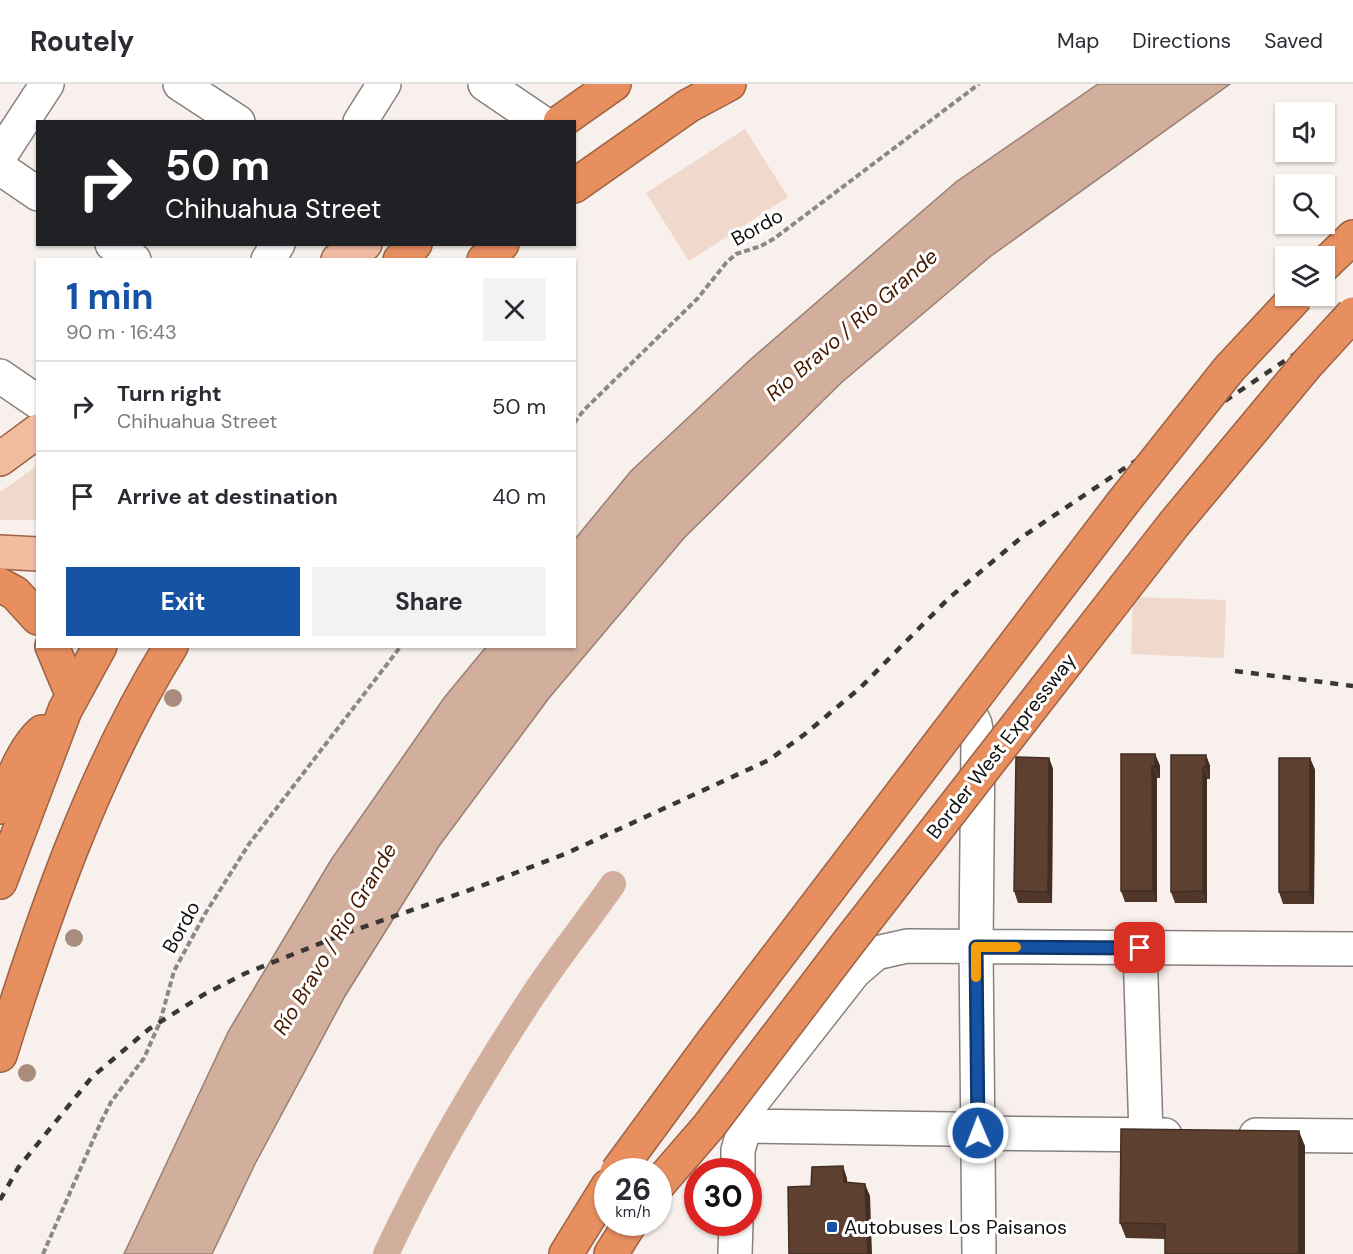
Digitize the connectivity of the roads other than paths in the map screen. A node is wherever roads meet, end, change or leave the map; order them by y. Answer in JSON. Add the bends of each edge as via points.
{"nodes":[{"id":1,"x":47,"y":84,"type":"edge"},
{"id":2,"x":180,"y":84,"type":"edge"},
{"id":3,"x":384,"y":84,"type":"edge"},
{"id":4,"x":484,"y":84,"type":"edge"},
{"id":5,"x":614,"y":84,"type":"edge"},
{"id":6,"x":729,"y":84,"type":"edge"},
{"id":7,"x":235,"y":120,"type":"edge"},
{"id":8,"x":361,"y":120,"type":"edge"},
{"id":9,"x":538,"y":120,"type":"edge"},
{"id":10,"x":563,"y":120,"type":"edge"},
{"id":11,"x":0,"y":156,"type":"edge"},
{"id":12,"x":0,"y":168,"type":"edge"},
{"id":13,"x":576,"y":185,"type":"edge"},
{"id":14,"x":36,"y":193,"type":"edge"},
{"id":15,"x":1353,"y":237,"type":"edge"},
{"id":16,"x":115,"y":246,"type":"edge"},
{"id":17,"x":362,"y":246,"type":"edge"},
{"id":18,"x":500,"y":246,"type":"edge"},
{"id":19,"x":1335,"y":255,"type":"edge"},
{"id":20,"x":132,"y":258,"type":"edge"},
{"id":21,"x":341,"y":258,"type":"edge"},
{"id":22,"x":486,"y":258,"type":"edge"},
{"id":23,"x":1288,"y":306,"type":"edge"},
{"id":24,"x":1353,"y":314,"type":"edge"},
{"id":25,"x":0,"y":376,"type":"edge"},
{"id":26,"x":36,"y":401,"type":"edge"},
{"id":27,"x":36,"y":432,"type":"edge"},
{"id":28,"x":0,"y":459,"type":"edge"},
{"id":29,"x":0,"y":552,"type":"edge"},
{"id":30,"x":36,"y":554,"type":"edge"},
{"id":31,"x":0,"y":585,"type":"edge"},
{"id":32,"x":36,"y":616,"type":"edge"},
{"id":33,"x":53,"y":648,"type":"edge"},
{"id":34,"x":99,"y":648,"type":"edge"},
{"id":35,"x":170,"y":648,"type":"edge"},
{"id":36,"x":69,"y":702,"type":"junction"},
{"id":37,"x":968,"y":709,"type":"dead end"},
{"id":38,"x":0,"y":807,"type":"edge"},
{"id":39,"x":0,"y":882,"type":"edge"},
{"id":40,"x":976,"y":947,"type":"junction"},
{"id":41,"x":1140,"y":948,"type":"junction"},
{"id":42,"x":1353,"y":949,"type":"edge"},
{"id":43,"x":0,"y":1055,"type":"edge"},
{"id":44,"x":744,"y":1126,"type":"junction"},
{"id":45,"x":978,"y":1133,"type":"junction"},
{"id":46,"x":1146,"y":1134,"type":"junction"},
{"id":47,"x":1192,"y":1135,"type":"edge"},
{"id":48,"x":1227,"y":1135,"type":"edge"},
{"id":49,"x":1353,"y":1136,"type":"edge"},
{"id":50,"x":627,"y":1158,"type":"edge"},
{"id":51,"x":738,"y":1158,"type":"edge"},
{"id":52,"x":672,"y":1169,"type":"edge"},
{"id":53,"x":594,"y":1209,"type":"edge"},
{"id":54,"x":622,"y":1236,"type":"edge"},
{"id":55,"x":736,"y":1236,"type":"edge"},
{"id":56,"x":566,"y":1254,"type":"edge"},
{"id":57,"x":611,"y":1254,"type":"edge"},
{"id":58,"x":735,"y":1254,"type":"edge"},
{"id":59,"x":979,"y":1254,"type":"edge"}],
"edges":[{"from":1,"to":11,"type":"street"},
{"from":2,"to":7,"type":"street"},
{"from":3,"to":8,"type":"street"},
{"from":4,"to":9,"type":"street"},
{"from":5,"to":10,"type":"highway"},
{"from":6,"to":13,"type":"highway","via":[[688,106]]},
{"from":12,"to":14,"type":"street"},
{"from":15,"to":19,"type":"highway"},
{"from":16,"to":20,"type":"street"},
{"from":17,"to":21,"type":"main road"},
{"from":18,"to":22,"type":"highway"},
{"from":23,"to":50,"type":"highway","bridge":true,"via":[[1229,369],[1121,505]]},
{"from":24,"to":52,"type":"highway","name":"Border West Expressway","bridge":true,"via":[[1174,524]]},
{"from":25,"to":26,"type":"street"},
{"from":27,"to":28,"type":"main road"},
{"from":29,"to":30,"type":"main road"},
{"from":31,"to":32,"type":"highway","via":[[15,593]]},
{"from":33,"to":36,"type":"highway"},
{"from":34,"to":36,"type":"highway"},
{"from":35,"to":43,"type":"highway","via":[[117,747],[78,833],[30,959]]},
{"from":36,"to":38,"type":"highway","via":[[35,738]]},
{"from":36,"to":39,"type":"highway"},
{"from":37,"to":40,"type":"street","via":[[978,742]]},
{"from":40,"to":41,"type":"street"},
{"from":40,"to":44,"type":"street","via":[[907,946],[876,953],[854,972],[752,1102]]},
{"from":40,"to":45,"type":"street"},
{"from":41,"to":42,"type":"street"},
{"from":41,"to":46,"type":"street"},
{"from":44,"to":45,"type":"street"},
{"from":44,"to":51,"type":"street"},
{"from":45,"to":46,"type":"street"},
{"from":45,"to":59,"type":"street"},
{"from":46,"to":47,"type":"street"},
{"from":48,"to":49,"type":"street"},
{"from":53,"to":56,"type":"highway"},
{"from":54,"to":57,"type":"highway"},
{"from":55,"to":58,"type":"street"}]}
